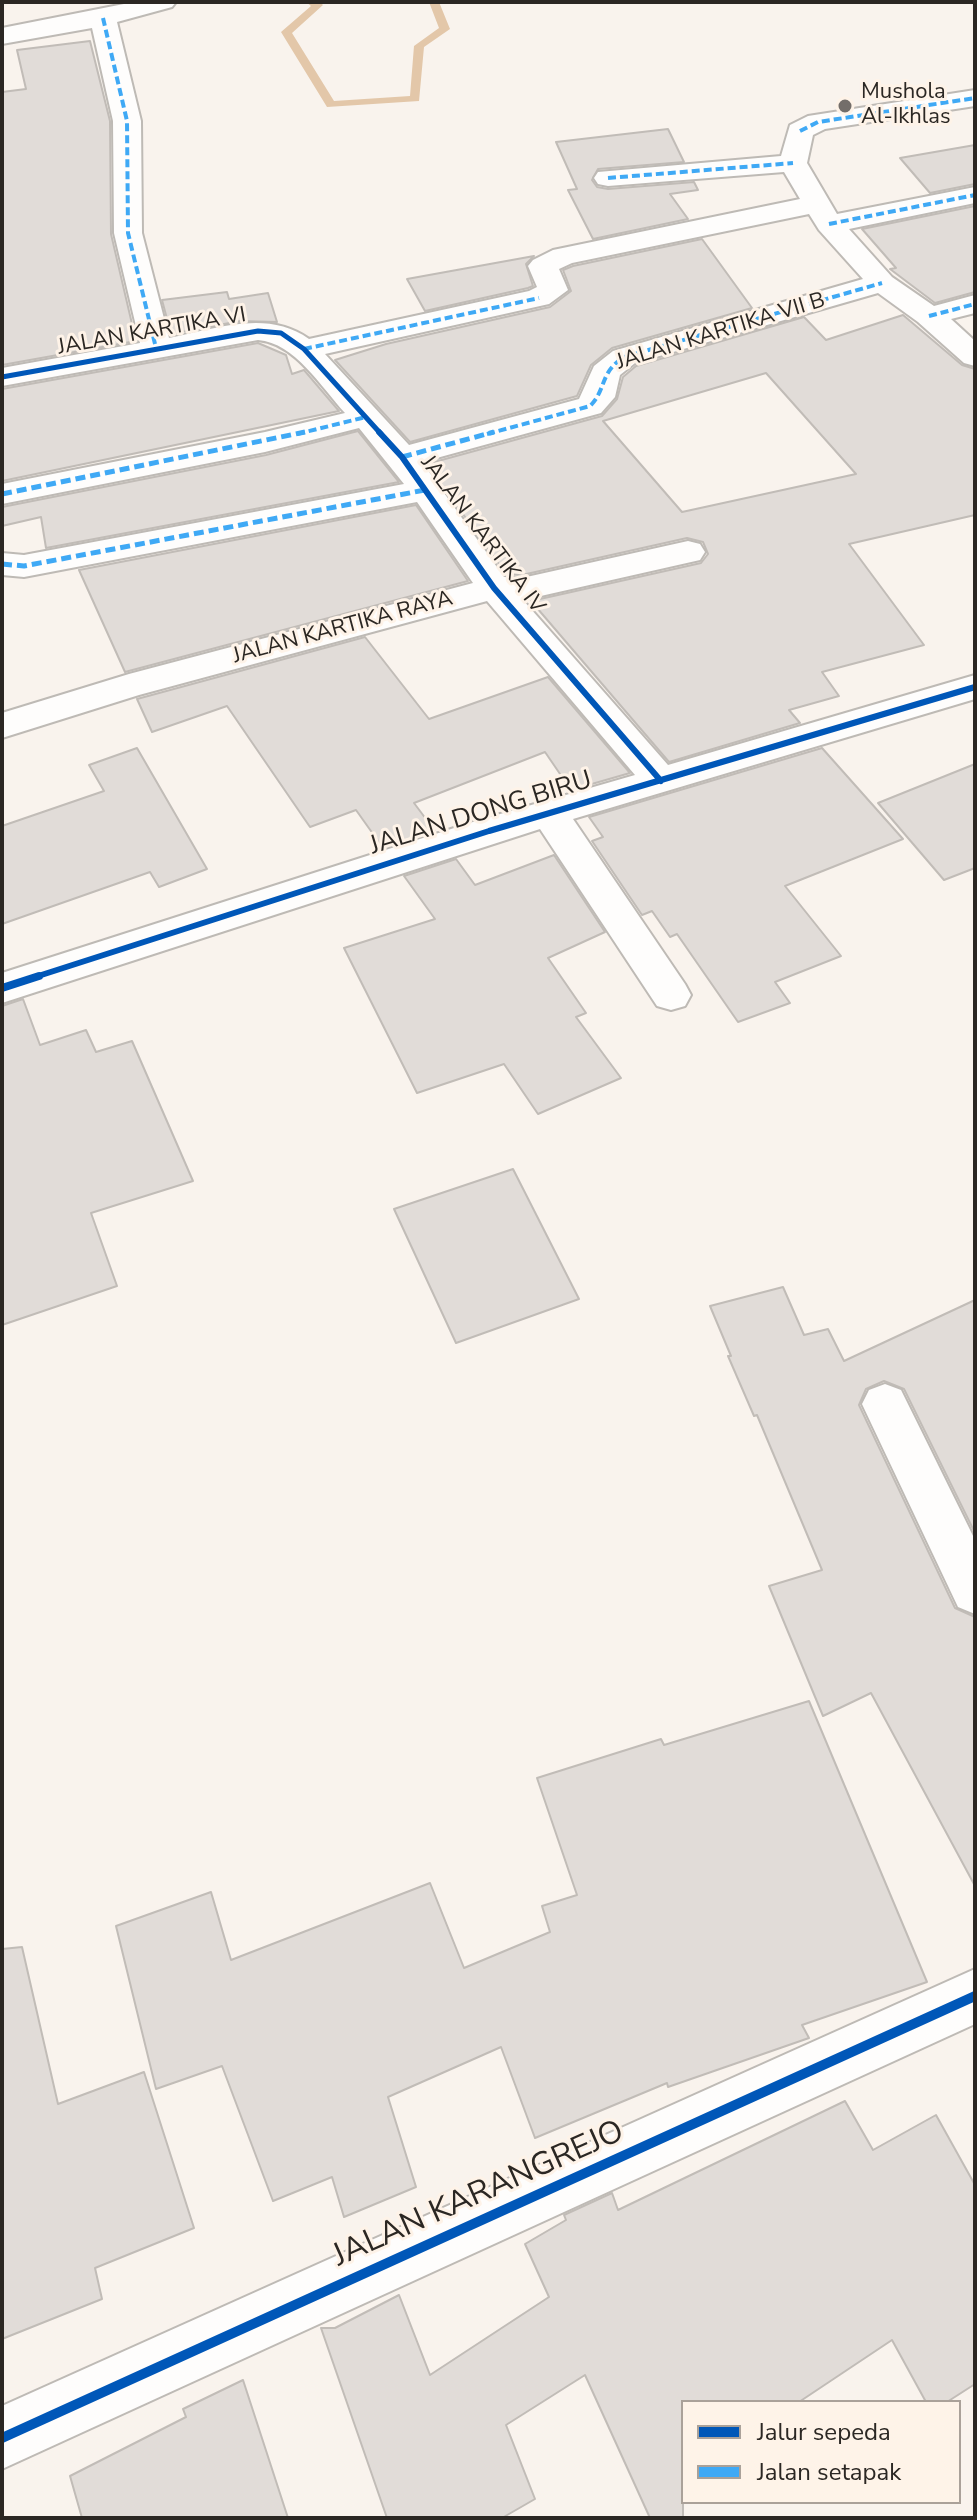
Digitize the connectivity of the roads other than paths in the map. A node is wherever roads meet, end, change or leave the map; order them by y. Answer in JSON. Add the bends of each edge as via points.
{"nodes":[{"id":1,"x":163,"y":2,"type":"edge"},
{"id":2,"x":103,"y":18,"type":"junction"},
{"id":3,"x":2,"y":36,"type":"edge"},
{"id":4,"x":975,"y":98,"type":"edge"},
{"id":5,"x":793,"y":163,"type":"junction"},
{"id":6,"x":608,"y":178,"type":"dead end"},
{"id":7,"x":975,"y":195,"type":"edge"},
{"id":8,"x":822,"y":214,"type":"junction"},
{"id":9,"x":882,"y":283,"type":"junction"},
{"id":10,"x":975,"y":304,"type":"edge"},
{"id":11,"x":929,"y":316,"type":"junction"},
{"id":12,"x":156,"y":348,"type":"junction"},
{"id":13,"x":304,"y":349,"type":"junction"},
{"id":14,"x":975,"y":357,"type":"edge"},
{"id":15,"x":2,"y":377,"type":"edge"},
{"id":16,"x":366,"y":417,"type":"junction"},
{"id":17,"x":402,"y":457,"type":"junction"},
{"id":18,"x":425,"y":490,"type":"junction"},
{"id":19,"x":2,"y":494,"type":"edge"},
{"id":20,"x":688,"y":552,"type":"dead end"},
{"id":21,"x":2,"y":564,"type":"edge"},
{"id":22,"x":494,"y":588,"type":"junction"},
{"id":23,"x":975,"y":687,"type":"edge"},
{"id":24,"x":2,"y":726,"type":"edge"},
{"id":25,"x":661,"y":781,"type":"junction"},
{"id":26,"x":549,"y":813,"type":"junction"},
{"id":27,"x":2,"y":988,"type":"edge"},
{"id":28,"x":671,"y":995,"type":"dead end"},
{"id":29,"x":885,"y":1404,"type":"dead end"},
{"id":30,"x":975,"y":1591,"type":"edge"},
{"id":31,"x":975,"y":1996,"type":"edge"},
{"id":32,"x":2,"y":2438,"type":"edge"}],
"edges":[{"from":1,"to":2,"type":"street"},
{"from":2,"to":3,"type":"street"},
{"from":2,"to":12,"type":"street","via":[[127,121],[128,233]]},
{"from":4,"to":5,"type":"street","via":[[818,122],[800,131]]},
{"from":5,"to":6,"type":"street"},
{"from":5,"to":8,"type":"street"},
{"from":7,"to":8,"type":"street"},
{"from":8,"to":9,"type":"street"},
{"from":8,"to":13,"type":"street","via":[[551,260],[543,266],[553,290],[539,298]]},
{"from":9,"to":11,"type":"street"},
{"from":9,"to":17,"type":"street","name":"JALAN KARTIKA VII B","via":[[624,357],[601,376],[599,397],[590,406]]},
{"from":10,"to":11,"type":"street"},
{"from":11,"to":14,"type":"street"},
{"from":12,"to":13,"type":"street","name":"JALAN KARTIKA VI","via":[[258,331],[281,333]]},
{"from":12,"to":15,"type":"street","name":"JALAN KARTIKA VI"},
{"from":13,"to":16,"type":"street","name":"JALAN KARTIKA IV"},
{"from":16,"to":17,"type":"street","name":"JALAN KARTIKA IV"},
{"from":16,"to":19,"type":"street"},
{"from":17,"to":18,"type":"street","name":"JALAN KARTIKA IV"},
{"from":18,"to":21,"type":"street","via":[[24,566]]},
{"from":18,"to":22,"type":"street","name":"JALAN KARTIKA IV"},
{"from":20,"to":22,"type":"street","name":"JALAN KARTIKA RAYA","via":[[522,589]]},
{"from":22,"to":24,"type":"street","name":"JALAN KARTIKA RAYA","via":[[129,686]]},
{"from":22,"to":25,"type":"street","name":"JALAN KARTIKA IV"},
{"from":23,"to":25,"type":"street","name":"JALAN DONG BIRU"},
{"from":25,"to":26,"type":"street","name":"JALAN DONG BIRU"},
{"from":26,"to":27,"type":"street","name":"JALAN DONG BIRU"},
{"from":26,"to":28,"type":"street"},
{"from":29,"to":30,"type":"street"},
{"from":31,"to":32,"type":"street","name":"JALAN KARANGREJO"}]}
